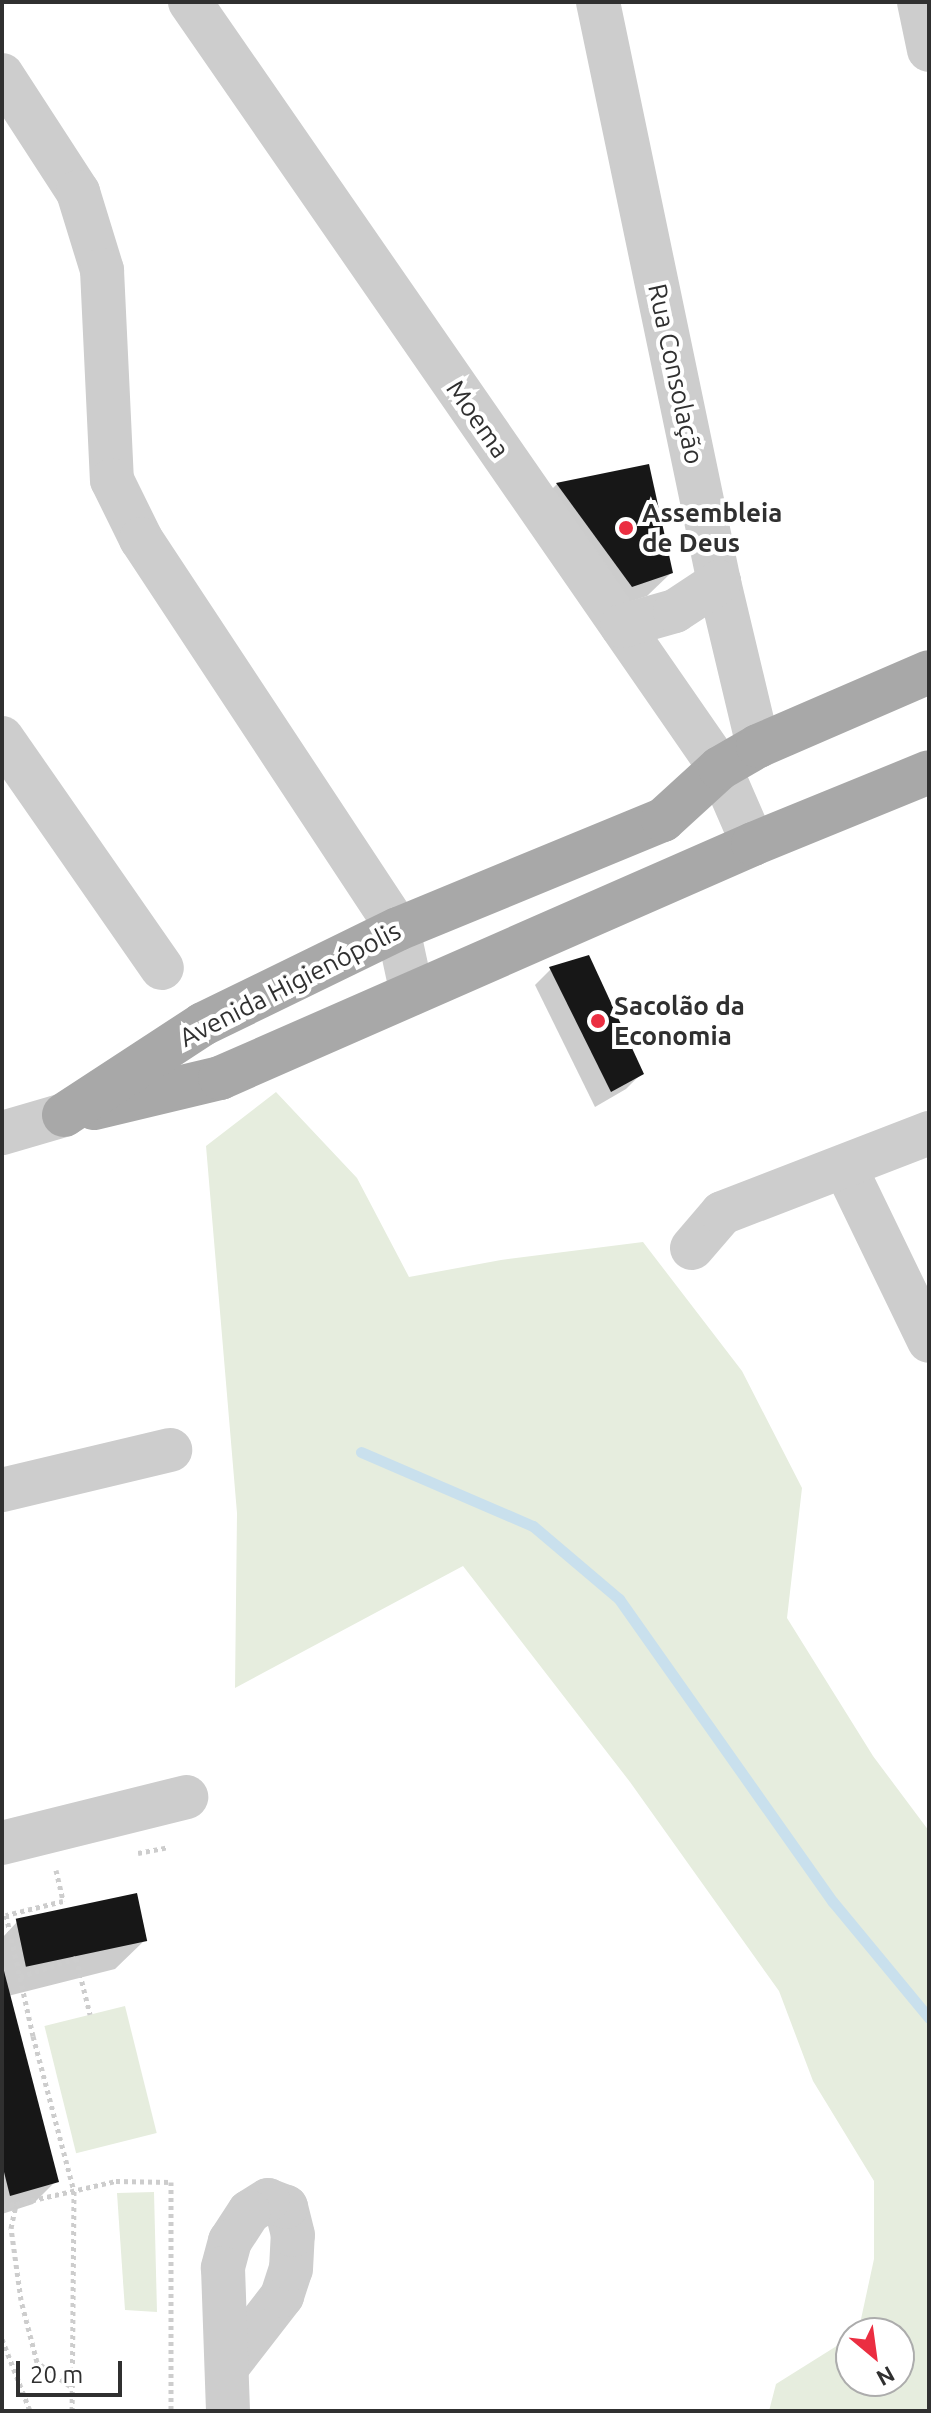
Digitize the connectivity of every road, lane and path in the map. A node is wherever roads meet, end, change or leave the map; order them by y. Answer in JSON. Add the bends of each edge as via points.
{"nodes":[{"id":1,"x":190,"y":2,"type":"edge"},
{"id":2,"x":598,"y":2,"type":"edge"},
{"id":3,"x":2,"y":75,"type":"edge"},
{"id":4,"x":719,"y":582,"type":"junction"},
{"id":5,"x":622,"y":626,"type":"junction"},
{"id":6,"x":929,"y":672,"type":"edge"},
{"id":7,"x":2,"y":738,"type":"edge"},
{"id":8,"x":758,"y":746,"type":"junction"},
{"id":9,"x":720,"y":768,"type":"junction"},
{"id":10,"x":929,"y":772,"type":"edge"},
{"id":11,"x":753,"y":844,"type":"junction"},
{"id":12,"x":398,"y":929,"type":"junction"},
{"id":13,"x":162,"y":968,"type":"dead end"},
{"id":14,"x":412,"y":994,"type":"junction"},
{"id":15,"x":64,"y":1115,"type":"junction"},
{"id":16,"x":2,"y":1133,"type":"edge"},
{"id":17,"x":929,"y":1133,"type":"edge"},
{"id":18,"x":845,"y":1167,"type":"junction"},
{"id":19,"x":692,"y":1248,"type":"dead end"},
{"id":20,"x":929,"y":1341,"type":"edge"},
{"id":21,"x":170,"y":1450,"type":"dead end"},
{"id":22,"x":2,"y":1490,"type":"edge"},
{"id":23,"x":186,"y":1797,"type":"dead end"},
{"id":24,"x":2,"y":1843,"type":"edge"},
{"id":25,"x":56,"y":1870,"type":"dead end"},
{"id":26,"x":4,"y":1915,"type":"edge"},
{"id":27,"x":20,"y":1977,"type":"junction"},
{"id":28,"x":90,"y":2014,"type":"dead end"},
{"id":29,"x":74,"y":2191,"type":"junction"},
{"id":30,"x":16,"y":2204,"type":"junction"},
{"id":31,"x":2,"y":2206,"type":"edge"},
{"id":32,"x":2,"y":2339,"type":"edge"},
{"id":33,"x":227,"y":2367,"type":"dead end"},
{"id":34,"x":70,"y":2386,"type":"junction"},
{"id":35,"x":30,"y":2411,"type":"edge"},
{"id":36,"x":72,"y":2411,"type":"edge"},
{"id":37,"x":171,"y":2411,"type":"edge"},
{"id":38,"x":228,"y":2411,"type":"edge"}],
"edges":[{"from":1,"to":5,"type":"street","name":"Moema"},
{"from":2,"to":4,"type":"street","name":"Rua Consolação"},
{"from":3,"to":12,"type":"street","via":[[78,192],[102,270],[112,480],[141,539]]},
{"from":4,"to":5,"type":"street","via":[[675,611]]},
{"from":4,"to":8,"type":"street","name":"Rua Consolação"},
{"from":5,"to":9,"type":"street","name":"Moema"},
{"from":6,"to":8,"type":"main road","name":"Avenida Higienópolis"},
{"from":7,"to":13,"type":"street"},
{"from":8,"to":9,"type":"main road","name":"Avenida Higienópolis"},
{"from":9,"to":11,"type":"street","name":"Moema"},
{"from":9,"to":12,"type":"main road","name":"Avenida Higienópolis","via":[[663,820]]},
{"from":10,"to":11,"type":"main road","name":"Avenida Higienópolis"},
{"from":11,"to":14,"type":"main road","name":"Avenida Higienópolis"},
{"from":12,"to":14,"type":"street"},
{"from":12,"to":15,"type":"main road","name":"Avenida Higienópolis","via":[[203,1024]]},
{"from":14,"to":15,"type":"main road","name":"Avenida Higienópolis","via":[[220,1078]]},
{"from":15,"to":16,"type":"street"},
{"from":17,"to":18,"type":"street"},
{"from":18,"to":19,"type":"street","via":[[722,1213]]},
{"from":18,"to":20,"type":"street"},
{"from":21,"to":22,"type":"street"},
{"from":23,"to":24,"type":"street"},
{"from":25,"to":26,"type":"path","via":[[63,1901]]},
{"from":26,"to":27,"type":"path"},
{"from":27,"to":28,"type":"path","via":[[76,1958]]},
{"from":27,"to":29,"type":"path"},
{"from":29,"to":30,"type":"path"},
{"from":29,"to":34,"type":"path"},
{"from":29,"to":37,"type":"path","via":[[116,2181],[171,2182]]},
{"from":30,"to":31,"type":"path"},
{"from":30,"to":34,"type":"path","via":[[11,2228],[37,2362]]},
{"from":32,"to":35,"type":"path"},
{"from":33,"to":38,"type":"street"},
{"from":34,"to":36,"type":"path"}]}
